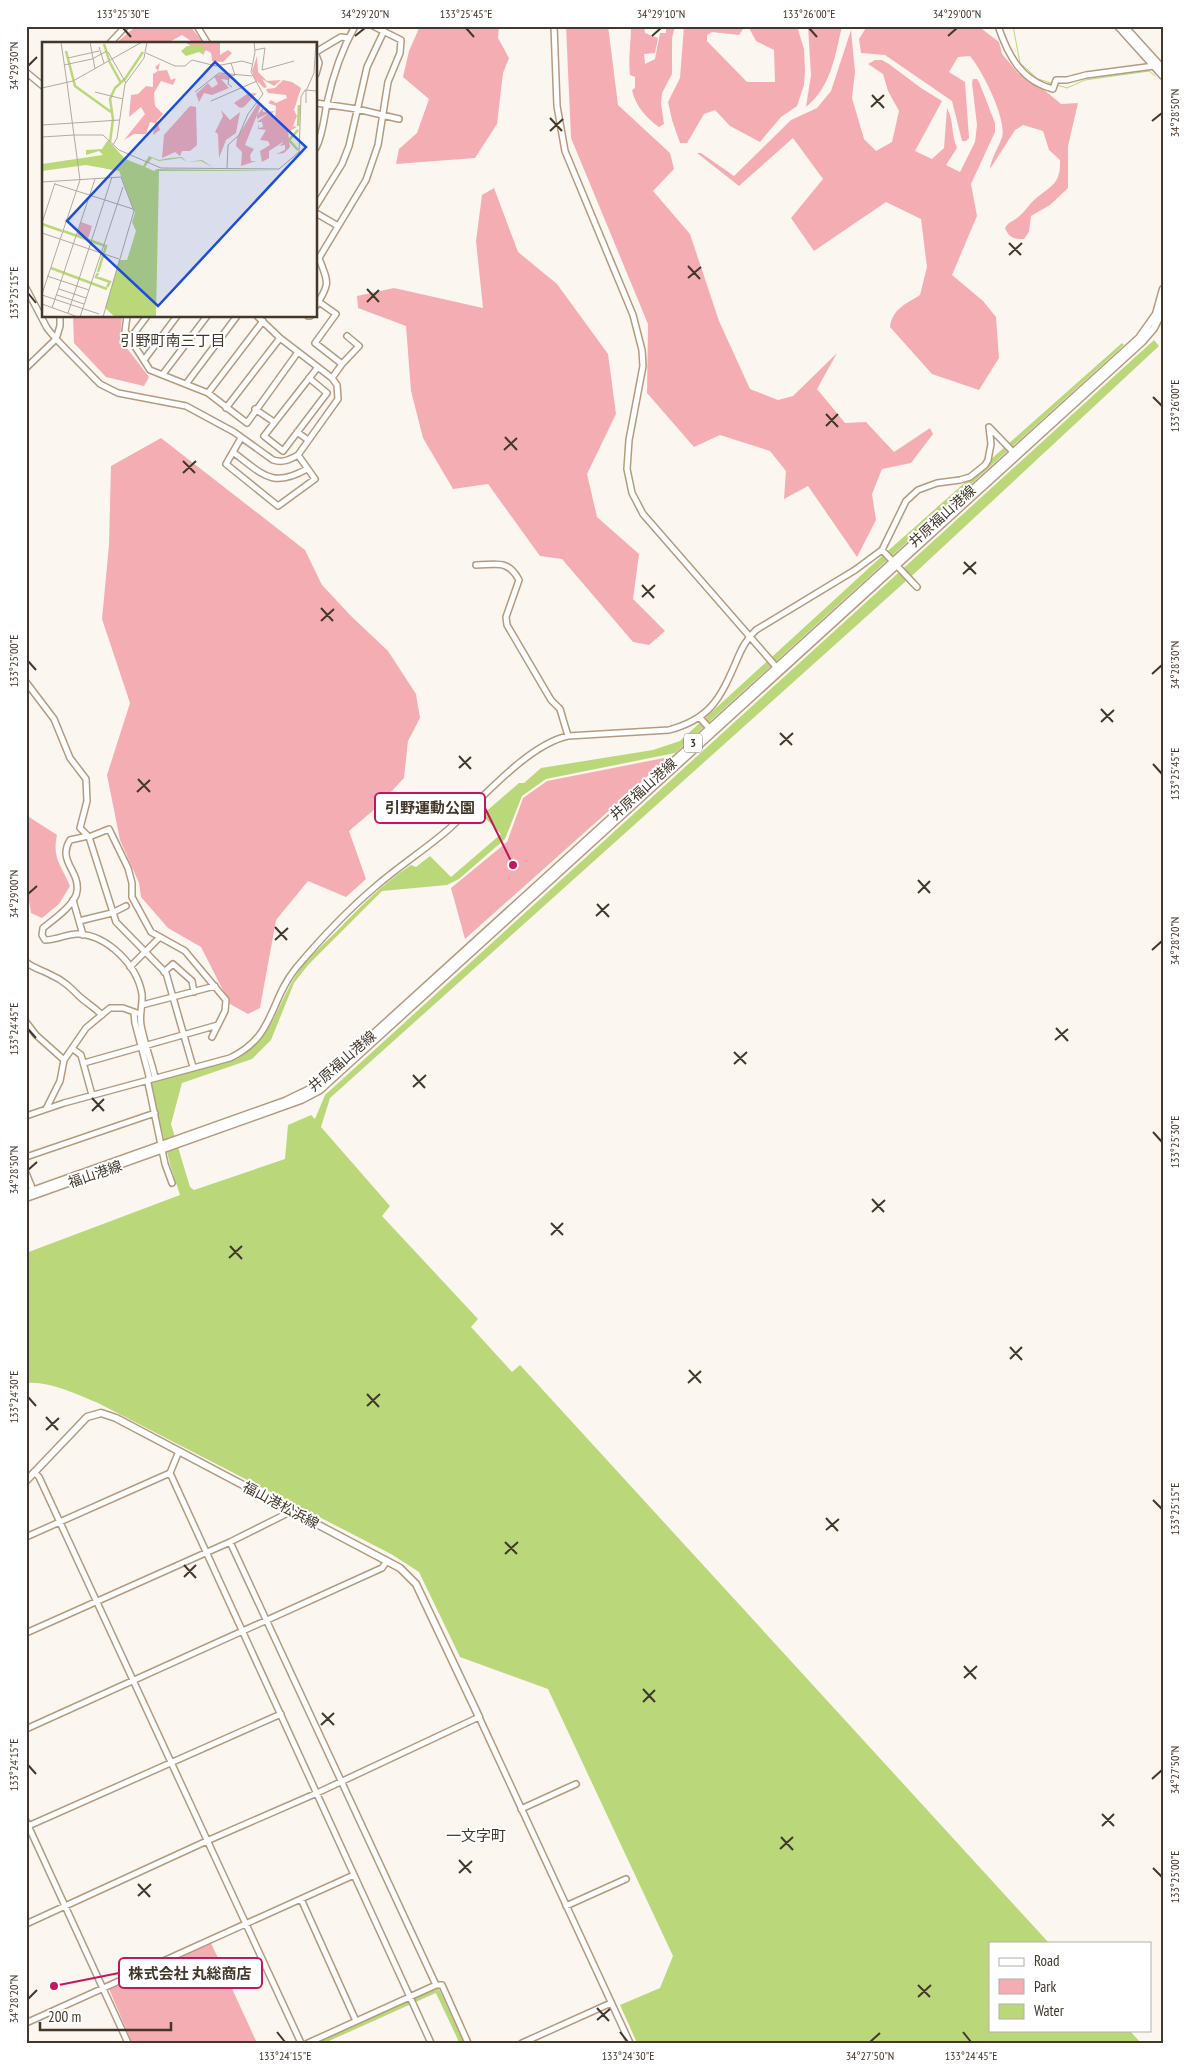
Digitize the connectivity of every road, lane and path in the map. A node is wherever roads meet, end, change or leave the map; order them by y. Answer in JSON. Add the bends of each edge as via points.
{"nodes":[{"id":1,"x":126,"y":26,"type":"edge"},
{"id":2,"x":197,"y":26,"type":"edge"},
{"id":3,"x":355,"y":26,"type":"edge"},
{"id":4,"x":372,"y":26,"type":"edge"},
{"id":5,"x":554,"y":26,"type":"edge"},
{"id":6,"x":998,"y":26,"type":"edge"},
{"id":7,"x":1118,"y":26,"type":"edge"},
{"id":8,"x":1124,"y":26,"type":"edge"},
{"id":9,"x":384,"y":31,"type":"junction"},
{"id":10,"x":348,"y":38,"type":"junction"},
{"id":11,"x":110,"y":42,"type":"edge"},
{"id":12,"x":207,"y":42,"type":"edge"},
{"id":13,"x":318,"y":52,"type":"edge"},
{"id":14,"x":1154,"y":66,"type":"junction"},
{"id":15,"x":1163,"y":69,"type":"edge"},
{"id":16,"x":26,"y":72,"type":"edge"},
{"id":17,"x":1163,"y":76,"type":"edge"},
{"id":18,"x":42,"y":85,"type":"edge"},
{"id":19,"x":318,"y":103,"type":"edge"},
{"id":20,"x":327,"y":105,"type":"junction"},
{"id":21,"x":357,"y":109,"type":"junction"},
{"id":22,"x":384,"y":115,"type":"junction"},
{"id":23,"x":399,"y":119,"type":"dead end"},
{"id":24,"x":318,"y":143,"type":"edge"},
{"id":25,"x":318,"y":203,"type":"edge"},
{"id":26,"x":318,"y":214,"type":"edge"},
{"id":27,"x":338,"y":226,"type":"junction"},
{"id":28,"x":318,"y":258,"type":"edge"},
{"id":29,"x":318,"y":262,"type":"edge"},
{"id":30,"x":26,"y":288,"type":"edge"},
{"id":31,"x":1163,"y":289,"type":"edge"},
{"id":32,"x":318,"y":304,"type":"edge"},
{"id":33,"x":1163,"y":310,"type":"edge"},
{"id":34,"x":60,"y":318,"type":"edge"},
{"id":35,"x":127,"y":318,"type":"edge"},
{"id":36,"x":146,"y":318,"type":"edge"},
{"id":37,"x":176,"y":318,"type":"edge"},
{"id":38,"x":205,"y":318,"type":"edge"},
{"id":39,"x":236,"y":318,"type":"edge"},
{"id":40,"x":259,"y":318,"type":"edge"},
{"id":41,"x":263,"y":321,"type":"junction"},
{"id":42,"x":347,"y":336,"type":"dead end"},
{"id":43,"x":280,"y":338,"type":"junction"},
{"id":44,"x":56,"y":339,"type":"junction"},
{"id":45,"x":129,"y":340,"type":"junction"},
{"id":46,"x":298,"y":352,"type":"junction"},
{"id":47,"x":144,"y":360,"type":"junction"},
{"id":48,"x":342,"y":364,"type":"junction"},
{"id":49,"x":318,"y":367,"type":"junction"},
{"id":50,"x":26,"y":368,"type":"edge"},
{"id":51,"x":163,"y":374,"type":"junction"},
{"id":52,"x":309,"y":378,"type":"junction"},
{"id":53,"x":332,"y":378,"type":"junction"},
{"id":54,"x":186,"y":384,"type":"junction"},
{"id":55,"x":208,"y":393,"type":"junction"},
{"id":56,"x":226,"y":408,"type":"junction"},
{"id":57,"x":256,"y":409,"type":"junction"},
{"id":58,"x":274,"y":422,"type":"junction"},
{"id":59,"x":297,"y":432,"type":"junction"},
{"id":60,"x":241,"y":438,"type":"junction"},
{"id":61,"x":308,"y":440,"type":"junction"},
{"id":62,"x":234,"y":452,"type":"junction"},
{"id":63,"x":1013,"y":453,"type":"junction"},
{"id":64,"x":298,"y":456,"type":"junction"},
{"id":65,"x":307,"y":469,"type":"junction"},
{"id":66,"x":882,"y":550,"type":"junction"},
{"id":67,"x":895,"y":563,"type":"junction"},
{"id":68,"x":476,"y":565,"type":"dead end"},
{"id":69,"x":917,"y":587,"type":"dead end"},
{"id":70,"x":749,"y":636,"type":"junction"},
{"id":71,"x":778,"y":669,"type":"junction"},
{"id":72,"x":26,"y":682,"type":"edge"},
{"id":73,"x":700,"y":719,"type":"junction"},
{"id":74,"x":709,"y":729,"type":"junction"},
{"id":75,"x":568,"y":736,"type":"junction"},
{"id":76,"x":89,"y":836,"type":"junction"},
{"id":77,"x":73,"y":900,"type":"junction"},
{"id":78,"x":126,"y":906,"type":"dead end"},
{"id":79,"x":112,"y":913,"type":"junction"},
{"id":80,"x":79,"y":921,"type":"junction"},
{"id":81,"x":83,"y":935,"type":"junction"},
{"id":82,"x":159,"y":938,"type":"junction"},
{"id":83,"x":145,"y":952,"type":"junction"},
{"id":84,"x":26,"y":962,"type":"edge"},
{"id":85,"x":130,"y":967,"type":"junction"},
{"id":86,"x":164,"y":972,"type":"junction"},
{"id":87,"x":215,"y":986,"type":"junction"},
{"id":88,"x":194,"y":992,"type":"junction"},
{"id":89,"x":173,"y":998,"type":"junction"},
{"id":90,"x":142,"y":1005,"type":"junction"},
{"id":91,"x":137,"y":1013,"type":"junction"},
{"id":92,"x":102,"y":1015,"type":"junction"},
{"id":93,"x":26,"y":1022,"type":"edge"},
{"id":94,"x":218,"y":1025,"type":"junction"},
{"id":95,"x":183,"y":1035,"type":"junction"},
{"id":96,"x":212,"y":1037,"type":"dead end"},
{"id":97,"x":147,"y":1045,"type":"junction"},
{"id":98,"x":140,"y":1046,"type":"junction"},
{"id":99,"x":73,"y":1049,"type":"junction"},
{"id":100,"x":64,"y":1060,"type":"junction"},
{"id":101,"x":84,"y":1063,"type":"junction"},
{"id":102,"x":193,"y":1067,"type":"junction"},
{"id":103,"x":156,"y":1077,"type":"junction"},
{"id":104,"x":148,"y":1079,"type":"junction"},
{"id":105,"x":92,"y":1095,"type":"junction"},
{"id":106,"x":46,"y":1109,"type":"junction"},
{"id":107,"x":155,"y":1113,"type":"junction"},
{"id":108,"x":28,"y":1114,"type":"edge"},
{"id":109,"x":164,"y":1147,"type":"junction"},
{"id":110,"x":26,"y":1157,"type":"edge"},
{"id":111,"x":26,"y":1173,"type":"edge"},
{"id":112,"x":172,"y":1183,"type":"dead end"},
{"id":113,"x":30,"y":1192,"type":"edge"},
{"id":114,"x":26,"y":1198,"type":"edge"},
{"id":115,"x":179,"y":1451,"type":"junction"},
{"id":116,"x":34,"y":1472,"type":"junction"},
{"id":117,"x":170,"y":1473,"type":"junction"},
{"id":118,"x":26,"y":1481,"type":"edge"},
{"id":119,"x":291,"y":1510,"type":"junction"},
{"id":120,"x":61,"y":1521,"type":"junction"},
{"id":121,"x":26,"y":1537,"type":"edge"},
{"id":122,"x":230,"y":1542,"type":"junction"},
{"id":123,"x":206,"y":1552,"type":"junction"},
{"id":124,"x":387,"y":1560,"type":"junction"},
{"id":125,"x":98,"y":1600,"type":"junction"},
{"id":126,"x":267,"y":1620,"type":"junction"},
{"id":127,"x":242,"y":1631,"type":"junction"},
{"id":128,"x":26,"y":1633,"type":"edge"},
{"id":129,"x":134,"y":1680,"type":"junction"},
{"id":130,"x":281,"y":1714,"type":"junction"},
{"id":131,"x":479,"y":1717,"type":"junction"},
{"id":132,"x":26,"y":1729,"type":"edge"},
{"id":133,"x":172,"y":1761,"type":"junction"},
{"id":134,"x":342,"y":1782,"type":"junction"},
{"id":135,"x":576,"y":1784,"type":"dead end"},
{"id":136,"x":317,"y":1793,"type":"junction"},
{"id":137,"x":521,"y":1808,"type":"junction"},
{"id":138,"x":27,"y":1824,"type":"edge"},
{"id":139,"x":209,"y":1840,"type":"junction"},
{"id":140,"x":354,"y":1875,"type":"junction"},
{"id":141,"x":626,"y":1879,"type":"dead end"},
{"id":142,"x":301,"y":1899,"type":"junction"},
{"id":143,"x":66,"y":1906,"type":"junction"},
{"id":144,"x":566,"y":1906,"type":"junction"},
{"id":145,"x":26,"y":1924,"type":"edge"},
{"id":146,"x":248,"y":1924,"type":"junction"},
{"id":147,"x":436,"y":1985,"type":"junction"},
{"id":148,"x":103,"y":1989,"type":"junction"},
{"id":149,"x":411,"y":2000,"type":"junction"},
{"id":150,"x":611,"y":2003,"type":"junction"},
{"id":151,"x":356,"y":2021,"type":"junction"},
{"id":152,"x":26,"y":2023,"type":"edge"},
{"id":153,"x":128,"y":2043,"type":"edge"},
{"id":154,"x":301,"y":2043,"type":"edge"},
{"id":155,"x":308,"y":2043,"type":"edge"},
{"id":156,"x":432,"y":2043,"type":"edge"},
{"id":157,"x":468,"y":2043,"type":"edge"},
{"id":158,"x":522,"y":2043,"type":"edge"},
{"id":159,"x":630,"y":2043,"type":"edge"}],
"edges":[{"from":1,"to":11,"type":"street"},
{"from":2,"to":12,"type":"street"},
{"from":3,"to":10,"type":"street"},
{"from":4,"to":9,"type":"street"},
{"from":5,"to":70,"type":"street","via":[[558,106],[565,151],[633,315],[642,350],[643,366],[629,450],[632,493],[643,514]]},
{"from":6,"to":14,"type":"street","via":[[1008,55],[1032,80],[1046,87],[1053,88],[1056,80]]},
{"from":7,"to":14,"type":"main road"},
{"from":8,"to":15,"type":"main road"},
{"from":9,"to":21,"type":"street","via":[[367,68]]},
{"from":9,"to":22,"type":"street","via":[[402,40],[388,82]]},
{"from":10,"to":13,"type":"street","via":[[341,37]]},
{"from":10,"to":20,"type":"street","via":[[334,72]]},
{"from":14,"to":17,"type":"main road"},
{"from":16,"to":18,"type":"street"},
{"from":19,"to":20,"type":"street"},
{"from":20,"to":21,"type":"street"},
{"from":20,"to":24,"type":"street"},
{"from":21,"to":22,"type":"street"},
{"from":21,"to":25,"type":"street","via":[[342,164]]},
{"from":22,"to":23,"type":"street"},
{"from":22,"to":27,"type":"street","via":[[366,180]]},
{"from":26,"to":27,"type":"street"},
{"from":27,"to":28,"type":"street"},
{"from":29,"to":32,"type":"street","via":[[328,284]]},
{"from":30,"to":44,"type":"street"},
{"from":31,"to":63,"type":"main road","name":"井原福山港線","number":"3","via":[[1156,314],[1145,332]]},
{"from":32,"to":48,"type":"street","via":[[336,314],[315,343]]},
{"from":33,"to":63,"type":"main road","name":"井原福山港線","number":"3","via":[[1142,342]]},
{"from":34,"to":44,"type":"street"},
{"from":35,"to":45,"type":"street","via":[[125,331]]},
{"from":36,"to":45,"type":"street"},
{"from":37,"to":47,"type":"street"},
{"from":38,"to":51,"type":"street"},
{"from":39,"to":54,"type":"street"},
{"from":40,"to":41,"type":"street"},
{"from":41,"to":43,"type":"street"},
{"from":41,"to":55,"type":"street"},
{"from":42,"to":48,"type":"street","via":[[359,346]]},
{"from":43,"to":46,"type":"street"},
{"from":43,"to":56,"type":"street"},
{"from":44,"to":50,"type":"street"},
{"from":44,"to":60,"type":"street","via":[[107,389],[118,394],[186,406]]},
{"from":45,"to":47,"type":"street"},
{"from":46,"to":49,"type":"street"},
{"from":46,"to":57,"type":"street"},
{"from":47,"to":51,"type":"street","via":[[150,370]]},
{"from":48,"to":53,"type":"street"},
{"from":49,"to":52,"type":"street"},
{"from":49,"to":53,"type":"street"},
{"from":51,"to":54,"type":"street"},
{"from":52,"to":58,"type":"street"},
{"from":52,"to":59,"type":"street","via":[[327,393]]},
{"from":53,"to":61,"type":"street","via":[[337,385],[338,399]]},
{"from":54,"to":55,"type":"street"},
{"from":55,"to":56,"type":"street"},
{"from":56,"to":57,"type":"street","via":[[247,423]]},
{"from":57,"to":58,"type":"street"},
{"from":58,"to":59,"type":"street","via":[[264,436],[283,451]]},
{"from":59,"to":61,"type":"street"},
{"from":60,"to":62,"type":"street"},
{"from":60,"to":64,"type":"street","via":[[273,460],[280,462]]},
{"from":61,"to":64,"type":"street"},
{"from":62,"to":65,"type":"street","via":[[275,479],[292,478]]},
{"from":62,"to":65,"type":"street","via":[[226,464],[278,506],[314,479]]},
{"from":63,"to":66,"type":"street","via":[[989,427],[991,444],[985,465],[970,477],[918,490],[906,501]]},
{"from":63,"to":67,"type":"main road","name":"井原福山港線","number":"3"},
{"from":64,"to":65,"type":"street"},
{"from":66,"to":67,"type":"street"},
{"from":66,"to":70,"type":"street"},
{"from":67,"to":69,"type":"street"},
{"from":67,"to":71,"type":"main road","name":"井原福山港線","number":"3"},
{"from":68,"to":75,"type":"street","via":[[506,565],[513,570],[518,580],[506,617],[507,625],[551,700],[560,709]]},
{"from":70,"to":71,"type":"street"},
{"from":70,"to":73,"type":"street","via":[[720,697]]},
{"from":71,"to":74,"type":"main road","name":"井原福山港線","number":"3"},
{"from":72,"to":76,"type":"street","via":[[54,719],[70,758],[86,779],[87,801],[80,828]]},
{"from":73,"to":74,"type":"street"},
{"from":73,"to":75,"type":"street","via":[[669,730]]},
{"from":74,"to":109,"type":"main road","name":"井原福山港線","number":"3","via":[[320,1090],[302,1100]]},
{"from":75,"to":102,"type":"street","via":[[535,750],[449,829],[372,889],[293,971],[261,1035],[251,1046],[230,1058]]},
{"from":76,"to":77,"type":"street","via":[[70,840],[65,848],[78,890]]},
{"from":76,"to":79,"type":"street"},
{"from":76,"to":82,"type":"street","via":[[109,829],[128,868],[132,897],[151,932]]},
{"from":77,"to":80,"type":"street"},
{"from":77,"to":81,"type":"street","via":[[43,928],[42,935],[45,940],[58,940],[68,934]]},
{"from":78,"to":79,"type":"street"},
{"from":79,"to":80,"type":"street"},
{"from":79,"to":83,"type":"street","via":[[116,922]]},
{"from":80,"to":81,"type":"street"},
{"from":81,"to":85,"type":"street","via":[[97,937],[121,954]]},
{"from":82,"to":83,"type":"street"},
{"from":82,"to":87,"type":"street","via":[[185,951]]},
{"from":83,"to":85,"type":"street"},
{"from":83,"to":86,"type":"street"},
{"from":84,"to":92,"type":"street","via":[[73,988]]},
{"from":85,"to":90,"type":"street","via":[[140,988]]},
{"from":86,"to":88,"type":"street","via":[[173,964],[192,981]]},
{"from":86,"to":89,"type":"street"},
{"from":87,"to":88,"type":"street"},
{"from":87,"to":94,"type":"street","via":[[226,1000]]},
{"from":88,"to":89,"type":"street"},
{"from":89,"to":90,"type":"street"},
{"from":89,"to":95,"type":"street"},
{"from":90,"to":91,"type":"street"},
{"from":91,"to":92,"type":"street","via":[[110,1008]]},
{"from":91,"to":97,"type":"street"},
{"from":91,"to":98,"type":"street"},
{"from":92,"to":99,"type":"street","via":[[86,1028]]},
{"from":93,"to":100,"type":"street"},
{"from":94,"to":95,"type":"street"},
{"from":94,"to":96,"type":"street"},
{"from":95,"to":97,"type":"street"},
{"from":95,"to":102,"type":"street"},
{"from":97,"to":98,"type":"street"},
{"from":97,"to":103,"type":"street"},
{"from":98,"to":101,"type":"street"},
{"from":98,"to":104,"type":"street"},
{"from":99,"to":100,"type":"street"},
{"from":99,"to":101,"type":"street","via":[[81,1055]]},
{"from":100,"to":106,"type":"street","via":[[60,1081]]},
{"from":101,"to":105,"type":"street"},
{"from":102,"to":103,"type":"street"},
{"from":103,"to":104,"type":"street"},
{"from":104,"to":105,"type":"street"},
{"from":104,"to":107,"type":"street"},
{"from":105,"to":106,"type":"street"},
{"from":106,"to":108,"type":"street"},
{"from":107,"to":109,"type":"street"},
{"from":107,"to":110,"type":"street"},
{"from":109,"to":112,"type":"street","via":[[165,1164]]},
{"from":109,"to":113,"type":"main road","name":"福山港線"},
{"from":109,"to":114,"type":"main road","name":"福山港線"},
{"from":111,"to":113,"type":"street"},
{"from":115,"to":116,"type":"main road","name":"福山港松浜線","via":[[116,1418],[96,1413],[78,1425]]},
{"from":115,"to":117,"type":"street"},
{"from":115,"to":119,"type":"main road","name":"福山港松浜線"},
{"from":116,"to":118,"type":"main road","name":"福山港松浜線"},
{"from":116,"to":120,"type":"street"},
{"from":117,"to":120,"type":"street"},
{"from":117,"to":123,"type":"street"},
{"from":119,"to":122,"type":"street"},
{"from":119,"to":124,"type":"main road","name":"福山港松浜線"},
{"from":120,"to":121,"type":"street"},
{"from":120,"to":125,"type":"street"},
{"from":122,"to":123,"type":"street"},
{"from":122,"to":126,"type":"street"},
{"from":123,"to":125,"type":"street"},
{"from":123,"to":127,"type":"street"},
{"from":124,"to":126,"type":"street","via":[[382,1568]]},
{"from":124,"to":131,"type":"main road","name":"福山港松浜線","via":[[416,1584]]},
{"from":125,"to":128,"type":"street"},
{"from":125,"to":129,"type":"street"},
{"from":126,"to":127,"type":"street"},
{"from":126,"to":134,"type":"street"},
{"from":127,"to":129,"type":"street"},
{"from":127,"to":130,"type":"street"},
{"from":129,"to":132,"type":"street"},
{"from":129,"to":133,"type":"street"},
{"from":130,"to":133,"type":"street"},
{"from":130,"to":136,"type":"street"},
{"from":131,"to":134,"type":"street"},
{"from":131,"to":137,"type":"street"},
{"from":133,"to":138,"type":"street"},
{"from":133,"to":139,"type":"street"},
{"from":134,"to":136,"type":"street"},
{"from":134,"to":147,"type":"street"},
{"from":135,"to":137,"type":"street"},
{"from":136,"to":139,"type":"street"},
{"from":136,"to":140,"type":"street"},
{"from":137,"to":144,"type":"street"},
{"from":138,"to":143,"type":"street"},
{"from":139,"to":143,"type":"street"},
{"from":139,"to":146,"type":"street"},
{"from":140,"to":142,"type":"street"},
{"from":140,"to":149,"type":"street"},
{"from":141,"to":144,"type":"street"},
{"from":142,"to":146,"type":"street"},
{"from":142,"to":151,"type":"street"},
{"from":143,"to":145,"type":"street"},
{"from":143,"to":148,"type":"street"},
{"from":144,"to":150,"type":"street"},
{"from":146,"to":148,"type":"street"},
{"from":146,"to":154,"type":"street"},
{"from":147,"to":149,"type":"street"},
{"from":147,"to":157,"type":"street","via":[[442,1986]]},
{"from":148,"to":152,"type":"street"},
{"from":148,"to":153,"type":"street"},
{"from":149,"to":151,"type":"street"},
{"from":149,"to":156,"type":"street"},
{"from":150,"to":158,"type":"street"},
{"from":150,"to":159,"type":"street"},
{"from":151,"to":155,"type":"street"}]}
